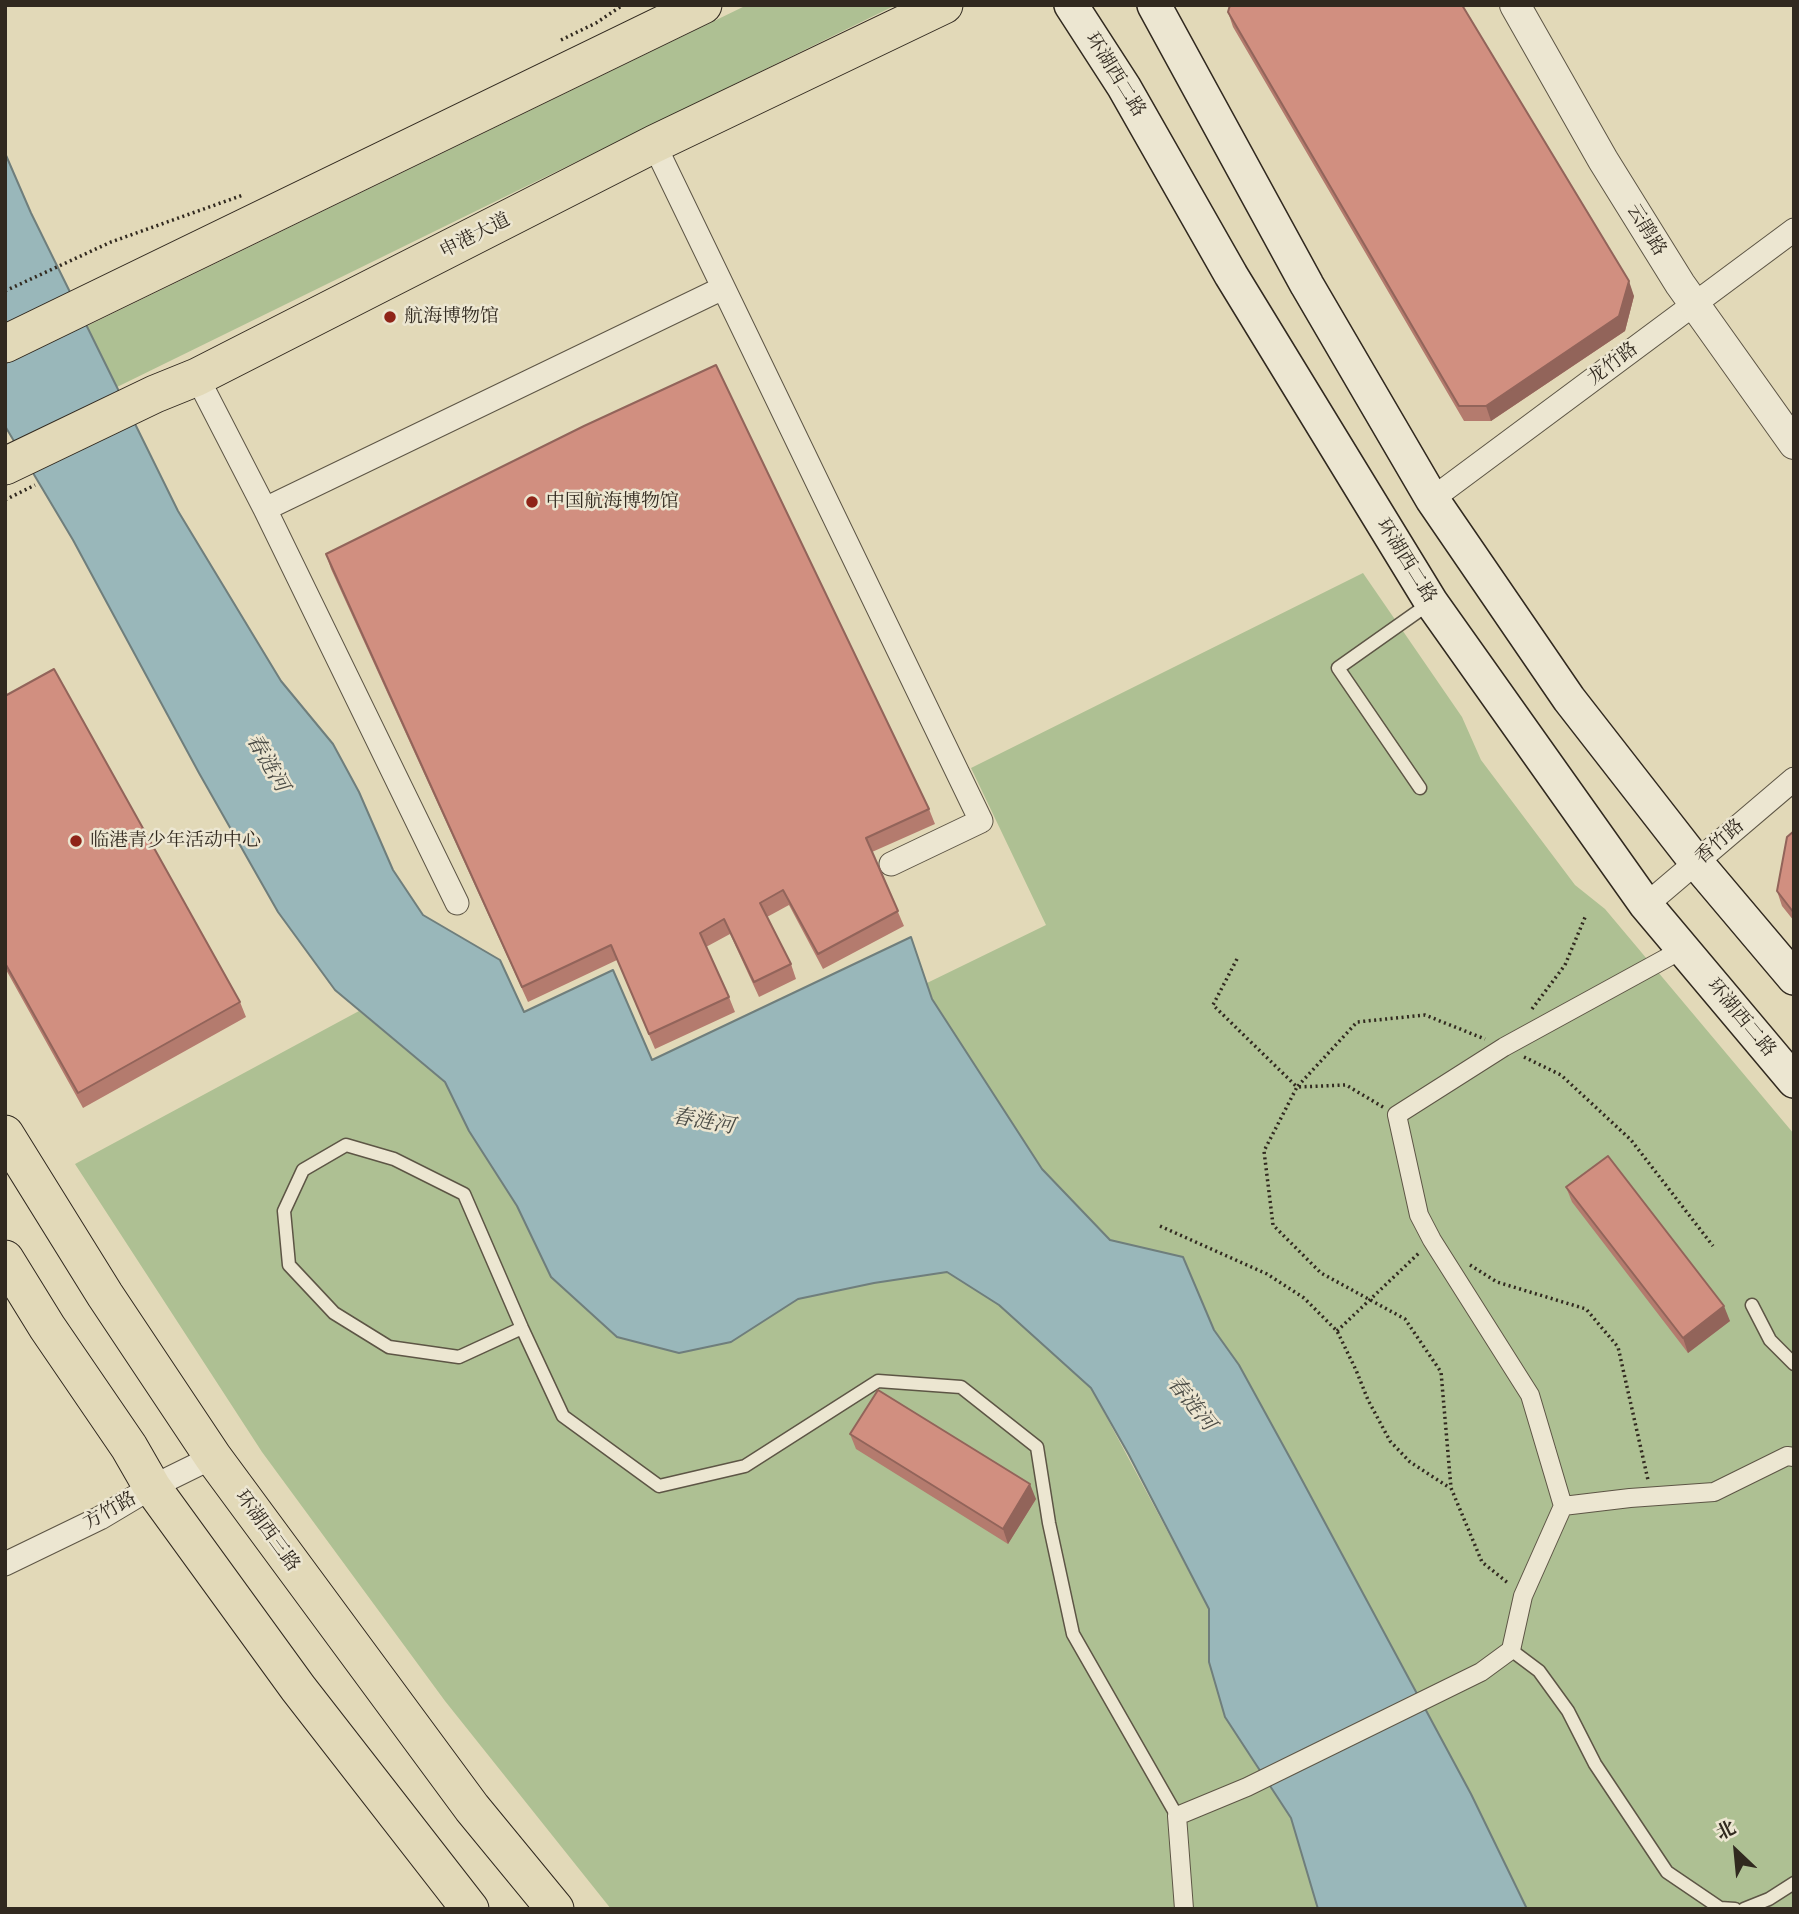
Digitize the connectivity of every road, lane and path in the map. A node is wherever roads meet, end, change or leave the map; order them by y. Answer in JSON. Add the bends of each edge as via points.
{"nodes":[{"id":1,"x":623,"y":5,"type":"edge"},
{"id":2,"x":703,"y":5,"type":"edge"},
{"id":3,"x":944,"y":5,"type":"edge"},
{"id":4,"x":1071,"y":5,"type":"edge"},
{"id":5,"x":1154,"y":5,"type":"edge"},
{"id":6,"x":1515,"y":5,"type":"edge"},
{"id":7,"x":559,"y":41,"type":"dead end"},
{"id":8,"x":654,"y":144,"type":"junction"},
{"id":9,"x":254,"y":190,"type":"dead end"},
{"id":10,"x":1794,"y":230,"type":"edge"},
{"id":11,"x":723,"y":288,"type":"junction"},
{"id":12,"x":5,"y":291,"type":"edge"},
{"id":13,"x":1694,"y":303,"type":"junction"},
{"id":14,"x":5,"y":344,"type":"edge"},
{"id":15,"x":197,"y":377,"type":"junction"},
{"id":16,"x":1794,"y":444,"type":"edge"},
{"id":17,"x":9,"y":463,"type":"edge"},
{"id":18,"x":1432,"y":499,"type":"junction"},
{"id":19,"x":265,"y":509,"type":"junction"},
{"id":20,"x":1431,"y":602,"type":"junction"},
{"id":21,"x":1794,"y":779,"type":"edge"},
{"id":22,"x":1420,"y":788,"type":"dead end"},
{"id":23,"x":1696,"y":862,"type":"junction"},
{"id":24,"x":891,"y":864,"type":"dead end"},
{"id":25,"x":457,"y":903,"type":"dead end"},
{"id":26,"x":1646,"y":905,"type":"junction"},
{"id":27,"x":1586,"y":915,"type":"dead end"},
{"id":28,"x":1683,"y":949,"type":"junction"},
{"id":29,"x":1237,"y":959,"type":"dead end"},
{"id":30,"x":1794,"y":978,"type":"edge"},
{"id":31,"x":1504,"y":1047,"type":"junction"},
{"id":32,"x":1794,"y":1081,"type":"edge"},
{"id":33,"x":1297,"y":1087,"type":"junction"},
{"id":34,"x":1397,"y":1115,"type":"junction"},
{"id":35,"x":5,"y":1134,"type":"edge"},
{"id":36,"x":1160,"y":1226,"type":"dead end"},
{"id":37,"x":1432,"y":1240,"type":"junction"},
{"id":38,"x":1713,"y":1246,"type":"dead end"},
{"id":39,"x":5,"y":1259,"type":"edge"},
{"id":40,"x":1370,"y":1300,"type":"junction"},
{"id":41,"x":1752,"y":1305,"type":"dead end"},
{"id":42,"x":522,"y":1328,"type":"junction"},
{"id":43,"x":1337,"y":1331,"type":"junction"},
{"id":44,"x":1794,"y":1364,"type":"edge"},
{"id":45,"x":213,"y":1457,"type":"junction"},
{"id":46,"x":1794,"y":1457,"type":"edge"},
{"id":47,"x":152,"y":1487,"type":"junction"},
{"id":48,"x":1451,"y":1488,"type":"junction"},
{"id":49,"x":1651,"y":1496,"type":"junction"},
{"id":50,"x":1563,"y":1507,"type":"junction"},
{"id":51,"x":5,"y":1564,"type":"edge"},
{"id":52,"x":1523,"y":1596,"type":"junction"},
{"id":53,"x":1511,"y":1650,"type":"junction"},
{"id":54,"x":1177,"y":1816,"type":"junction"},
{"id":55,"x":1794,"y":1883,"type":"edge"},
{"id":56,"x":470,"y":1909,"type":"edge"},
{"id":57,"x":555,"y":1909,"type":"edge"},
{"id":58,"x":1184,"y":1909,"type":"edge"},
{"id":59,"x":1735,"y":1909,"type":"edge"},
{"id":60,"x":1744,"y":1909,"type":"edge"}],
"edges":[{"from":1,"to":7,"type":"path"},
{"from":2,"to":14,"type":"main road"},
{"from":3,"to":8,"type":"main road","name":"申港大道"},
{"from":4,"to":20,"type":"main road","name":"环湖西二路"},
{"from":5,"to":18,"type":"main road","via":[[1307,285]]},
{"from":6,"to":13,"type":"street","name":"云鹃路","via":[[1603,160]]},
{"from":8,"to":11,"type":"street"},
{"from":8,"to":15,"type":"main road","name":"申港大道"},
{"from":9,"to":12,"type":"path","via":[[111,242]]},
{"from":10,"to":13,"type":"street","name":"龙竹路"},
{"from":11,"to":19,"type":"street"},
{"from":11,"to":24,"type":"street","via":[[981,821]]},
{"from":13,"to":16,"type":"street","name":"云鹃路"},
{"from":13,"to":18,"type":"street","name":"龙竹路"},
{"from":15,"to":17,"type":"main road","name":"申港大道"},
{"from":15,"to":19,"type":"street"},
{"from":18,"to":23,"type":"main road","via":[[1569,698]]},
{"from":19,"to":25,"type":"street"},
{"from":20,"to":22,"type":"lane","via":[[1338,668]]},
{"from":20,"to":26,"type":"main road","name":"环湖西二路"},
{"from":21,"to":23,"type":"street","name":"香竹路"},
{"from":23,"to":26,"type":"street","name":"香竹路"},
{"from":23,"to":30,"type":"main road"},
{"from":26,"to":28,"type":"main road","name":"环湖西二路"},
{"from":27,"to":31,"type":"path","via":[[1565,965]]},
{"from":28,"to":31,"type":"street"},
{"from":28,"to":32,"type":"main road","name":"环湖西二路"},
{"from":29,"to":33,"type":"path","via":[[1213,1005]]},
{"from":31,"to":33,"type":"path","via":[[1425,1015],[1357,1022]]},
{"from":31,"to":34,"type":"street"},
{"from":31,"to":38,"type":"path","via":[[1561,1075],[1632,1140]]},
{"from":33,"to":34,"type":"path","via":[[1346,1085]]},
{"from":33,"to":40,"type":"path","via":[[1265,1151],[1273,1225],[1321,1273]]},
{"from":34,"to":37,"type":"street","via":[[1419,1215]]},
{"from":35,"to":45,"type":"main road","name":"环湖西三路"},
{"from":36,"to":43,"type":"path","via":[[1267,1274],[1304,1298]]},
{"from":37,"to":40,"type":"path"},
{"from":37,"to":49,"type":"path","via":[[1497,1282],[1586,1309],[1618,1347]]},
{"from":37,"to":50,"type":"street","via":[[1530,1395]]},
{"from":39,"to":47,"type":"main road"},
{"from":40,"to":43,"type":"path"},
{"from":40,"to":48,"type":"path","via":[[1405,1319],[1441,1373]]},
{"from":41,"to":44,"type":"lane","via":[[1770,1340]]},
{"from":42,"to":42,"type":"lane","via":[[464,1194],[394,1159],[346,1145],[303,1170],[284,1210],[289,1265],[334,1313],[389,1347],[459,1357]]},
{"from":42,"to":54,"type":"lane","via":[[563,1416],[659,1486],[746,1466],[878,1381],[961,1387],[1037,1447],[1073,1634]]},
{"from":43,"to":48,"type":"path","via":[[1390,1441],[1410,1462]]},
{"from":45,"to":47,"type":"street","name":"方竹路"},
{"from":45,"to":57,"type":"main road","name":"环湖西三路","via":[[472,1808]]},
{"from":46,"to":49,"type":"street","via":[[1787,1456],[1714,1492]]},
{"from":47,"to":51,"type":"street","name":"方竹路"},
{"from":47,"to":56,"type":"main road","via":[[298,1688]]},
{"from":48,"to":52,"type":"path","via":[[1482,1562]]},
{"from":49,"to":50,"type":"street"},
{"from":50,"to":52,"type":"street"},
{"from":52,"to":53,"type":"street"},
{"from":53,"to":54,"type":"street","via":[[1481,1672],[1247,1787]]},
{"from":53,"to":59,"type":"lane","via":[[1539,1671],[1568,1711],[1595,1764],[1667,1872],[1720,1908]]},
{"from":54,"to":58,"type":"street"},
{"from":55,"to":60,"type":"lane"}]}
